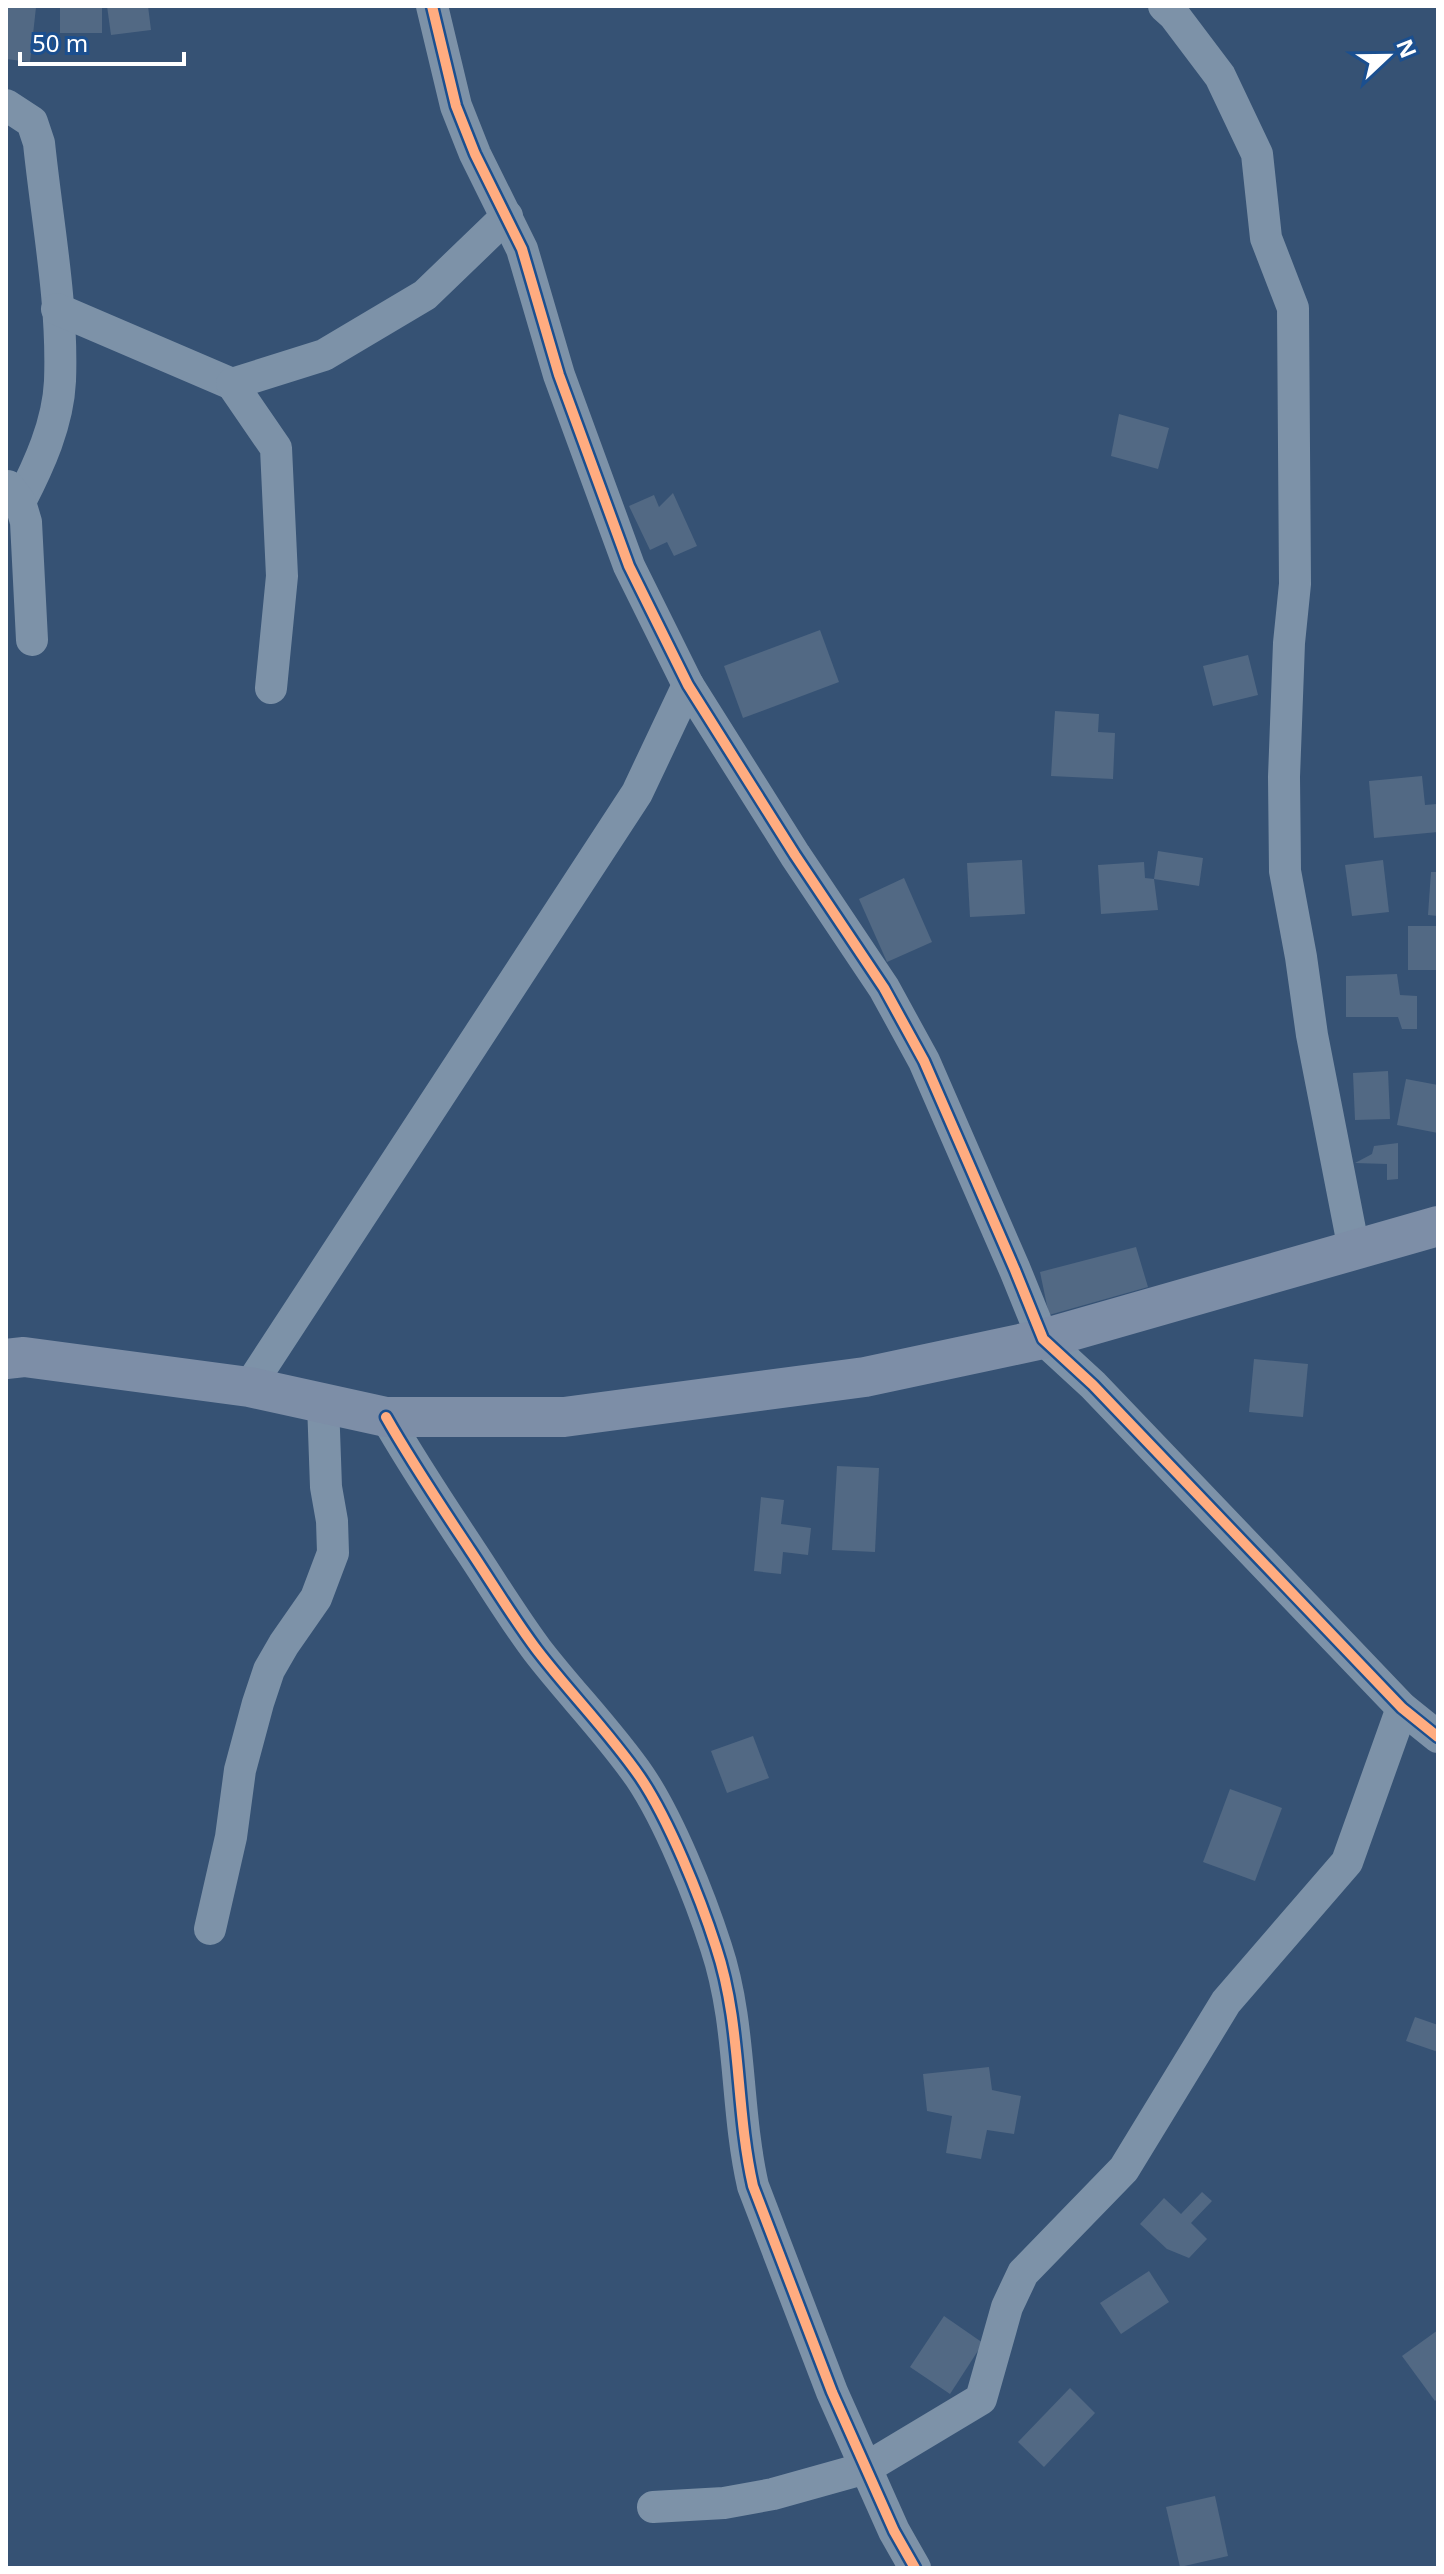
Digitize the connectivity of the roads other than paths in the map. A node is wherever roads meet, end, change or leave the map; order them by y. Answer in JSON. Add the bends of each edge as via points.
{"nodes":[{"id":1,"x":432,"y":6,"type":"edge"},
{"id":2,"x":1164,"y":6,"type":"edge"},
{"id":3,"x":6,"y":105,"type":"edge"},
{"id":4,"x":507,"y":216,"type":"junction"},
{"id":5,"x":57,"y":309,"type":"junction"},
{"id":6,"x":232,"y":384,"type":"junction"},
{"id":7,"x":13,"y":493,"type":"edge"},
{"id":8,"x":32,"y":640,"type":"dead end"},
{"id":9,"x":688,"y":685,"type":"junction"},
{"id":10,"x":271,"y":688,"type":"dead end"},
{"id":11,"x":1438,"y":1226,"type":"edge"},
{"id":12,"x":1354,"y":1250,"type":"junction"},
{"id":13,"x":1043,"y":1339,"type":"junction"},
{"id":14,"x":6,"y":1359,"type":"edge"},
{"id":15,"x":249,"y":1387,"type":"junction"},
{"id":16,"x":323,"y":1403,"type":"junction"},
{"id":17,"x":386,"y":1417,"type":"junction"},
{"id":18,"x":1402,"y":1708,"type":"junction"},
{"id":19,"x":1438,"y":1737,"type":"edge"},
{"id":20,"x":210,"y":1929,"type":"dead end"},
{"id":21,"x":866,"y":2468,"type":"junction"},
{"id":22,"x":653,"y":2507,"type":"dead end"},
{"id":23,"x":915,"y":2568,"type":"edge"}],
"edges":[{"from":1,"to":4,"type":"street","via":[[456,106]]},
{"from":2,"to":12,"type":"street","via":[[1220,76],[1257,154],[1266,238],[1293,308],[1295,584],[1284,777],[1285,871]]},
{"from":3,"to":5,"type":"street","via":[[32,122],[39,143]]},
{"from":4,"to":6,"type":"street","via":[[425,295],[324,355]]},
{"from":4,"to":9,"type":"street","via":[[594,477],[629,566]]},
{"from":5,"to":6,"type":"street"},
{"from":5,"to":7,"type":"street","via":[[60,383],[54,413],[37,470]]},
{"from":6,"to":10,"type":"street","via":[[276,448],[282,576]]},
{"from":7,"to":8,"type":"street","via":[[26,522]]},
{"from":9,"to":13,"type":"street","via":[[884,988],[924,1061]]},
{"from":9,"to":15,"type":"street","via":[[637,793]]},
{"from":11,"to":12,"type":"main road"},
{"from":12,"to":13,"type":"main road"},
{"from":13,"to":17,"type":"main road","via":[[865,1377],[564,1417]]},
{"from":13,"to":18,"type":"street"},
{"from":14,"to":15,"type":"main road","via":[[24,1357]]},
{"from":15,"to":16,"type":"main road"},
{"from":16,"to":17,"type":"main road"},
{"from":16,"to":20,"type":"street","via":[[333,1553],[316,1598],[269,1670],[258,1703]]},
{"from":17,"to":21,"type":"street","via":[[505,1605],[625,1756],[668,1831],[717,1948],[738,2058],[753,2186]]},
{"from":18,"to":19,"type":"street"},
{"from":18,"to":21,"type":"street","via":[[1347,1862],[1226,2002],[1124,2169],[1023,2273],[1007,2307],[981,2399]]},
{"from":21,"to":22,"type":"street","via":[[737,2501]]},
{"from":21,"to":23,"type":"street"}]}
